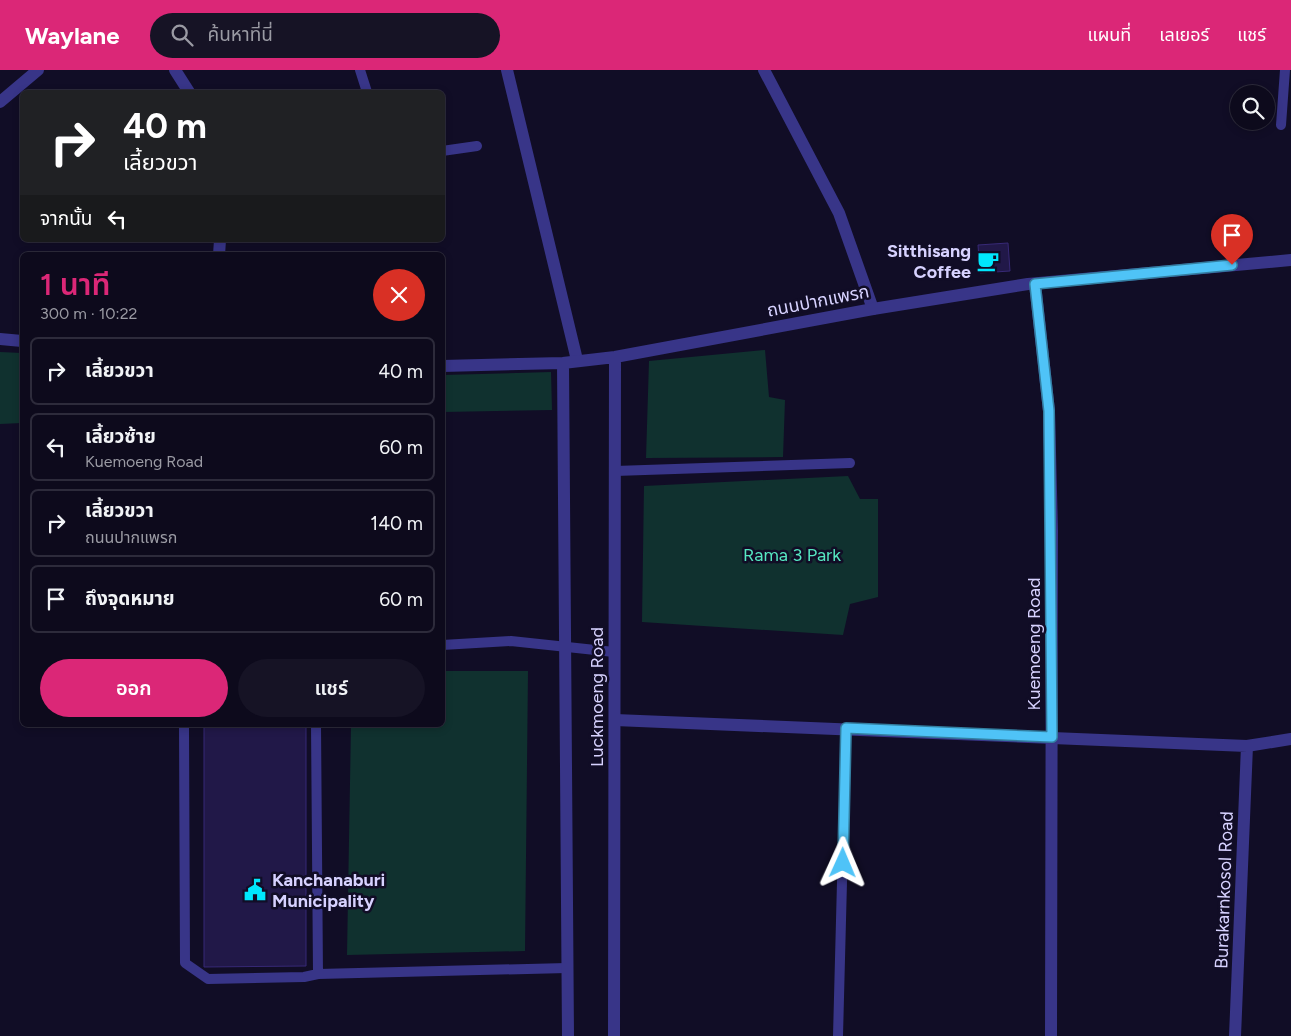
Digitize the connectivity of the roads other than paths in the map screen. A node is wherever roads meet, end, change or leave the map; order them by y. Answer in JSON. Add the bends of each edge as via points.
{"nodes":[{"id":1,"x":38,"y":70,"type":"edge"},
{"id":2,"x":175,"y":70,"type":"edge"},
{"id":3,"x":360,"y":70,"type":"edge"},
{"id":4,"x":507,"y":70,"type":"edge"},
{"id":5,"x":764,"y":70,"type":"edge"},
{"id":6,"x":1285,"y":70,"type":"edge"},
{"id":7,"x":188,"y":90,"type":"edge"},
{"id":8,"x":366,"y":90,"type":"edge"},
{"id":9,"x":0,"y":102,"type":"edge"},
{"id":10,"x":1281,"y":125,"type":"dead end"},
{"id":11,"x":477,"y":146,"type":"dead end"},
{"id":12,"x":445,"y":151,"type":"edge"},
{"id":13,"x":1291,"y":260,"type":"edge"},
{"id":14,"x":1035,"y":284,"type":"junction"},
{"id":15,"x":873,"y":308,"type":"junction"},
{"id":16,"x":0,"y":340,"type":"edge"},
{"id":17,"x":20,"y":341,"type":"edge"},
{"id":18,"x":615,"y":357,"type":"junction"},
{"id":19,"x":577,"y":360,"type":"junction"},
{"id":20,"x":563,"y":363,"type":"junction"},
{"id":21,"x":445,"y":366,"type":"edge"},
{"id":22,"x":850,"y":463,"type":"dead end"},
{"id":23,"x":615,"y":471,"type":"junction"},
{"id":24,"x":445,"y":645,"type":"edge"},
{"id":25,"x":565,"y":648,"type":"junction"},
{"id":26,"x":614,"y":652,"type":"junction"},
{"id":27,"x":614,"y":720,"type":"junction"},
{"id":28,"x":184,"y":727,"type":"edge"},
{"id":29,"x":316,"y":727,"type":"edge"},
{"id":30,"x":846,"y":728,"type":"junction"},
{"id":31,"x":1052,"y":737,"type":"junction"},
{"id":32,"x":1291,"y":739,"type":"edge"},
{"id":33,"x":1247,"y":746,"type":"junction"},
{"id":34,"x":567,"y":968,"type":"junction"},
{"id":35,"x":318,"y":974,"type":"junction"},
{"id":36,"x":568,"y":1036,"type":"edge"},
{"id":37,"x":614,"y":1036,"type":"edge"},
{"id":38,"x":838,"y":1036,"type":"edge"},
{"id":39,"x":1051,"y":1036,"type":"edge"},
{"id":40,"x":1236,"y":1036,"type":"edge"}],
"edges":[{"from":1,"to":9,"type":"street"},
{"from":2,"to":7,"type":"street"},
{"from":3,"to":8,"type":"lane"},
{"from":4,"to":19,"type":"street"},
{"from":5,"to":15,"type":"street","via":[[839,213]]},
{"from":6,"to":10,"type":"lane"},
{"from":11,"to":12,"type":"lane"},
{"from":13,"to":14,"type":"street","name":"ถนนปากแพรก"},
{"from":14,"to":15,"type":"street","name":"ถนนปากแพรก"},
{"from":14,"to":31,"type":"street","name":"Kuemoeng Road","via":[[1049,411]]},
{"from":15,"to":18,"type":"street","name":"ถนนปากแพรก"},
{"from":16,"to":17,"type":"street"},
{"from":18,"to":19,"type":"street","name":"ถนนปากแพรก"},
{"from":18,"to":23,"type":"street","name":"Luckmoeng Road"},
{"from":19,"to":20,"type":"street","name":"ถนนปากแพรก"},
{"from":20,"to":21,"type":"street","name":"ถนนปากแพรก"},
{"from":20,"to":25,"type":"street","name":"Luckmoeng Road"},
{"from":22,"to":23,"type":"lane"},
{"from":23,"to":26,"type":"street","name":"Luckmoeng Road"},
{"from":24,"to":25,"type":"lane","via":[[510,641]]},
{"from":25,"to":26,"type":"lane"},
{"from":25,"to":34,"type":"street","name":"Luckmoeng Road"},
{"from":26,"to":27,"type":"street","name":"Luckmoeng Road"},
{"from":27,"to":30,"type":"street"},
{"from":27,"to":37,"type":"street","name":"Luckmoeng Road"},
{"from":28,"to":35,"type":"lane","via":[[185,963],[208,979]]},
{"from":29,"to":35,"type":"lane"},
{"from":30,"to":31,"type":"street"},
{"from":30,"to":38,"type":"lane"},
{"from":31,"to":33,"type":"street"},
{"from":31,"to":39,"type":"street","name":"Kuemoeng Road"},
{"from":32,"to":33,"type":"street"},
{"from":33,"to":40,"type":"street","name":"Burakarnkosol Road"},
{"from":34,"to":35,"type":"lane"},
{"from":34,"to":36,"type":"street","name":"Luckmoeng Road"}]}
